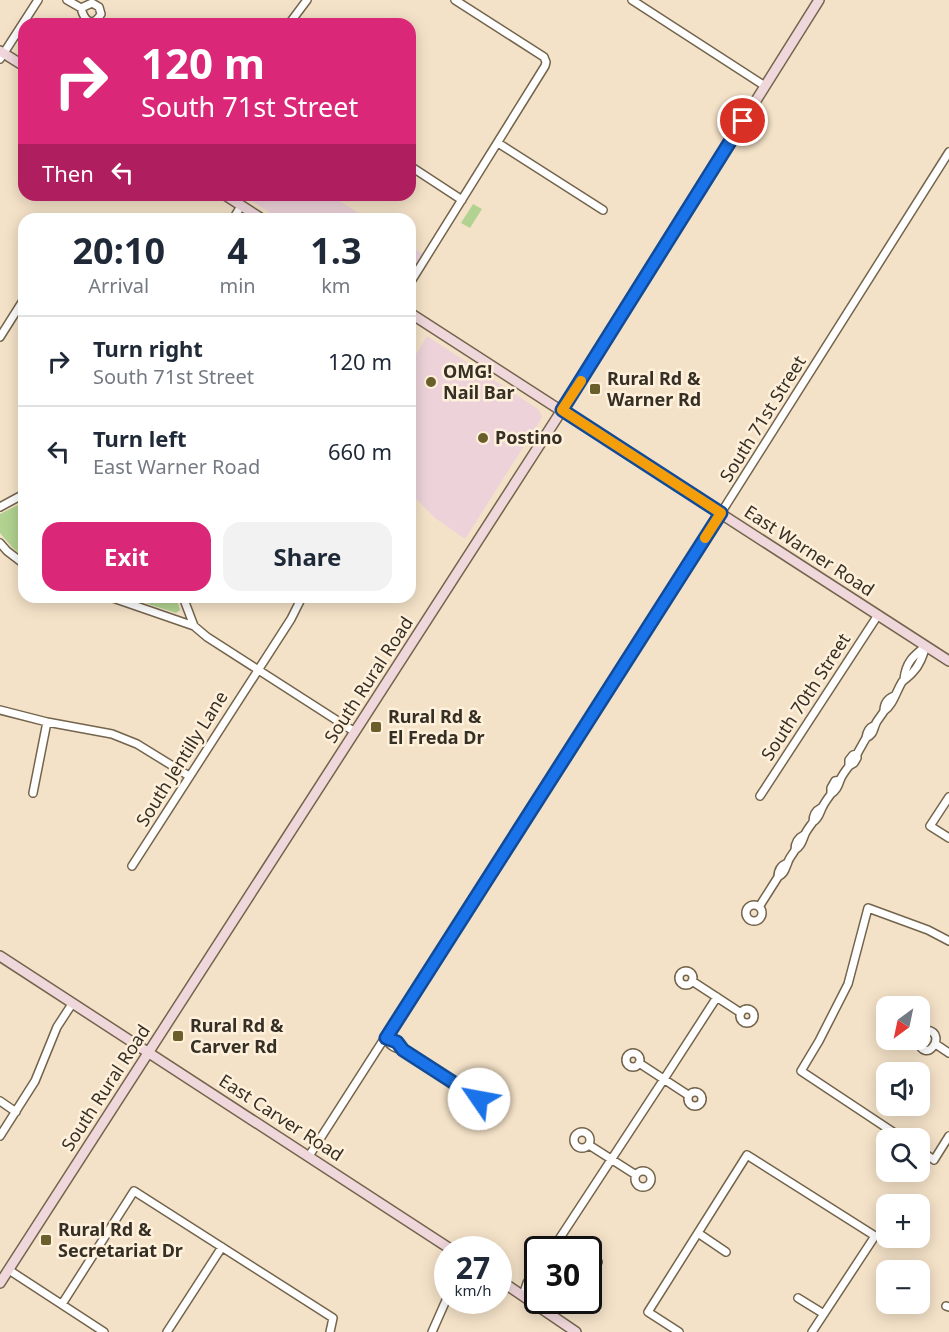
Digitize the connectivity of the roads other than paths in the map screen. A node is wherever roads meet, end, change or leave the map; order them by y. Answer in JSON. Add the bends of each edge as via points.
{"nodes":[{"id":1,"x":38,"y":0,"type":"edge"},
{"id":2,"x":67,"y":0,"type":"edge"},
{"id":3,"x":307,"y":0,"type":"edge"},
{"id":4,"x":455,"y":0,"type":"edge"},
{"id":5,"x":632,"y":0,"type":"edge"},
{"id":6,"x":819,"y":0,"type":"edge"},
{"id":7,"x":81,"y":8,"type":"dead end"},
{"id":8,"x":26,"y":18,"type":"edge"},
{"id":9,"x":294,"y":18,"type":"edge"},
{"id":10,"x":18,"y":29,"type":"edge"},
{"id":11,"x":1,"y":54,"type":"edge"},
{"id":12,"x":18,"y":63,"type":"edge"},
{"id":13,"x":765,"y":86,"type":"junction"},
{"id":14,"x":498,"y":143,"type":"junction"},
{"id":15,"x":949,"y":152,"type":"edge"},
{"id":16,"x":416,"y":170,"type":"edge"},
{"id":17,"x":462,"y":200,"type":"junction"},
{"id":18,"x":234,"y":201,"type":"edge"},
{"id":19,"x":241,"y":206,"type":"junction"},
{"id":20,"x":603,"y":210,"type":"dead end"},
{"id":21,"x":237,"y":213,"type":"edge"},
{"id":22,"x":252,"y":213,"type":"edge"},
{"id":23,"x":416,"y":273,"type":"edge"},
{"id":24,"x":18,"y":308,"type":"edge"},
{"id":25,"x":416,"y":317,"type":"edge"},
{"id":26,"x":0,"y":336,"type":"edge"},
{"id":27,"x":562,"y":410,"type":"junction"},
{"id":28,"x":18,"y":497,"type":"edge"},
{"id":29,"x":0,"y":507,"type":"edge"},
{"id":30,"x":721,"y":513,"type":"junction"},
{"id":31,"x":0,"y":543,"type":"edge"},
{"id":32,"x":18,"y":559,"type":"edge"},
{"id":33,"x":127,"y":603,"type":"edge"},
{"id":34,"x":185,"y":603,"type":"edge"},
{"id":35,"x":299,"y":603,"type":"edge"},
{"id":36,"x":878,"y":615,"type":"junction"},
{"id":37,"x":194,"y":626,"type":"junction"},
{"id":38,"x":926,"y":646,"type":"junction"},
{"id":39,"x":949,"y":661,"type":"edge"},
{"id":40,"x":258,"y":669,"type":"junction"},
{"id":41,"x":0,"y":710,"type":"edge"},
{"id":42,"x":47,"y":722,"type":"junction"},
{"id":43,"x":355,"y":732,"type":"junction"},
{"id":44,"x":189,"y":776,"type":"junction"},
{"id":45,"x":33,"y":794,"type":"dead end"},
{"id":46,"x":760,"y":796,"type":"dead end"},
{"id":47,"x":949,"y":797,"type":"edge"},
{"id":48,"x":949,"y":838,"type":"edge"},
{"id":49,"x":132,"y":866,"type":"dead end"},
{"id":50,"x":759,"y":907,"type":"dead end"},
{"id":51,"x":949,"y":941,"type":"edge"},
{"id":52,"x":0,"y":957,"type":"edge"},
{"id":53,"x":692,"y":981,"type":"dead end"},
{"id":54,"x":717,"y":997,"type":"junction"},
{"id":55,"x":72,"y":1004,"type":"junction"},
{"id":56,"x":741,"y":1013,"type":"dead end"},
{"id":57,"x":930,"y":1030,"type":"edge"},
{"id":58,"x":386,"y":1038,"type":"junction"},
{"id":59,"x":937,"y":1045,"type":"junction"},
{"id":60,"x":930,"y":1050,"type":"edge"},
{"id":61,"x":149,"y":1052,"type":"junction"},
{"id":62,"x":949,"y":1053,"type":"edge"},
{"id":63,"x":639,"y":1063,"type":"dead end"},
{"id":64,"x":664,"y":1080,"type":"junction"},
{"id":65,"x":688,"y":1095,"type":"dead end"},
{"id":66,"x":479,"y":1099,"type":"dead end"},
{"id":67,"x":0,"y":1101,"type":"edge"},
{"id":68,"x":16,"y":1112,"type":"junction"},
{"id":69,"x":887,"y":1128,"type":"edge"},
{"id":70,"x":0,"y":1136,"type":"edge"},
{"id":71,"x":949,"y":1136,"type":"edge"},
{"id":72,"x":589,"y":1145,"type":"dead end"},
{"id":73,"x":309,"y":1156,"type":"junction"},
{"id":74,"x":930,"y":1157,"type":"edge"},
{"id":75,"x":612,"y":1159,"type":"junction"},
{"id":76,"x":636,"y":1175,"type":"dead end"},
{"id":77,"x":698,"y":1233,"type":"junction"},
{"id":78,"x":561,"y":1236,"type":"edge"},
{"id":79,"x":434,"y":1238,"type":"edge"},
{"id":80,"x":222,"y":1247,"type":"junction"},
{"id":81,"x":726,"y":1252,"type":"dead end"},
{"id":82,"x":9,"y":1270,"type":"junction"},
{"id":83,"x":0,"y":1284,"type":"edge"},
{"id":84,"x":512,"y":1288,"type":"edge"},
{"id":85,"x":524,"y":1292,"type":"edge"},
{"id":86,"x":523,"y":1295,"type":"junction"},
{"id":87,"x":798,"y":1298,"type":"dead end"},
{"id":88,"x":62,"y":1304,"type":"junction"},
{"id":89,"x":440,"y":1314,"type":"edge"},
{"id":90,"x":824,"y":1314,"type":"junction"},
{"id":91,"x":104,"y":1332,"type":"edge"},
{"id":92,"x":166,"y":1332,"type":"edge"},
{"id":93,"x":330,"y":1332,"type":"edge"},
{"id":94,"x":432,"y":1332,"type":"edge"},
{"id":95,"x":576,"y":1332,"type":"edge"},
{"id":96,"x":679,"y":1332,"type":"edge"},
{"id":97,"x":812,"y":1332,"type":"edge"}],
"edges":[{"from":1,"to":8,"type":"street"},
{"from":2,"to":7,"type":"street"},
{"from":3,"to":9,"type":"street"},
{"from":4,"to":14,"type":"street","via":[[544,57],[546,62]]},
{"from":5,"to":13,"type":"street"},
{"from":6,"to":13,"type":"main road","name":"South Rural Road"},
{"from":10,"to":11,"type":"street"},
{"from":11,"to":12,"type":"main road"},
{"from":13,"to":27,"type":"main road","name":"South Rural Road"},
{"from":14,"to":17,"type":"street"},
{"from":14,"to":20,"type":"street"},
{"from":15,"to":30,"type":"street","name":"South 71st Street"},
{"from":16,"to":17,"type":"street"},
{"from":17,"to":23,"type":"street"},
{"from":18,"to":19,"type":"main road"},
{"from":19,"to":21,"type":"street"},
{"from":19,"to":22,"type":"main road"},
{"from":24,"to":26,"type":"street"},
{"from":25,"to":27,"type":"main road","name":"East Warner Road"},
{"from":27,"to":30,"type":"main road","name":"East Warner Road"},
{"from":27,"to":43,"type":"main road","name":"South Rural Road"},
{"from":28,"to":29,"type":"street"},
{"from":30,"to":36,"type":"main road","name":"East Warner Road"},
{"from":30,"to":58,"type":"street","name":"South 71st Street"},
{"from":31,"to":32,"type":"street"},
{"from":33,"to":37,"type":"street"},
{"from":34,"to":37,"type":"street"},
{"from":35,"to":40,"type":"street","name":"South Jentilly Lane"},
{"from":36,"to":38,"type":"main road","name":"East Warner Road"},
{"from":36,"to":46,"type":"street","name":"South 70th Street"},
{"from":37,"to":40,"type":"street"},
{"from":38,"to":39,"type":"main road","name":"East Warner Road"},
{"from":38,"to":50,"type":"street","via":[[915,670],[889,698],[857,754],[849,760],[840,780],[835,781],[831,794],[795,844]]},
{"from":40,"to":43,"type":"street"},
{"from":40,"to":44,"type":"street","name":"South Jentilly Lane"},
{"from":41,"to":42,"type":"street"},
{"from":42,"to":44,"type":"street","via":[[112,734],[137,744]]},
{"from":42,"to":45,"type":"street"},
{"from":43,"to":61,"type":"main road","name":"South Rural Road"},
{"from":44,"to":49,"type":"street","name":"South Jentilly Lane"},
{"from":47,"to":48,"type":"street","via":[[930,826]]},
{"from":51,"to":69,"type":"street","via":[[868,908],[848,984],[801,1071]]},
{"from":52,"to":55,"type":"main road","name":"East Carver Road"},
{"from":53,"to":54,"type":"street"},
{"from":54,"to":56,"type":"street"},
{"from":54,"to":64,"type":"street"},
{"from":55,"to":61,"type":"main road","name":"East Carver Road"},
{"from":55,"to":68,"type":"street"},
{"from":57,"to":59,"type":"street","via":[[938,1039]]},
{"from":58,"to":66,"type":"street"},
{"from":58,"to":73,"type":"street","name":"South 71st Street"},
{"from":59,"to":60,"type":"street"},
{"from":59,"to":62,"type":"street"},
{"from":61,"to":73,"type":"main road","name":"East Carver Road"},
{"from":61,"to":82,"type":"main road","name":"South Rural Road"},
{"from":63,"to":64,"type":"street"},
{"from":64,"to":65,"type":"street"},
{"from":64,"to":75,"type":"street"},
{"from":67,"to":68,"type":"street"},
{"from":68,"to":70,"type":"street"},
{"from":71,"to":74,"type":"street","via":[[934,1160]]},
{"from":72,"to":75,"type":"street"},
{"from":73,"to":79,"type":"main road","name":"East Carver Road"},
{"from":75,"to":76,"type":"street"},
{"from":75,"to":78,"type":"street"},
{"from":77,"to":81,"type":"street"},
{"from":77,"to":90,"type":"street","via":[[747,1155],[875,1236]]},
{"from":77,"to":96,"type":"street","via":[[648,1312]]},
{"from":80,"to":88,"type":"street","via":[[135,1191]]},
{"from":80,"to":92,"type":"street"},
{"from":80,"to":93,"type":"street","via":[[333,1318]]},
{"from":82,"to":83,"type":"main road","name":"South Rural Road"},
{"from":82,"to":88,"type":"street"},
{"from":84,"to":86,"type":"main road"},
{"from":85,"to":86,"type":"street"},
{"from":86,"to":95,"type":"main road"},
{"from":87,"to":90,"type":"street"},
{"from":88,"to":91,"type":"street"},
{"from":89,"to":94,"type":"street"},
{"from":90,"to":97,"type":"street"}]}
